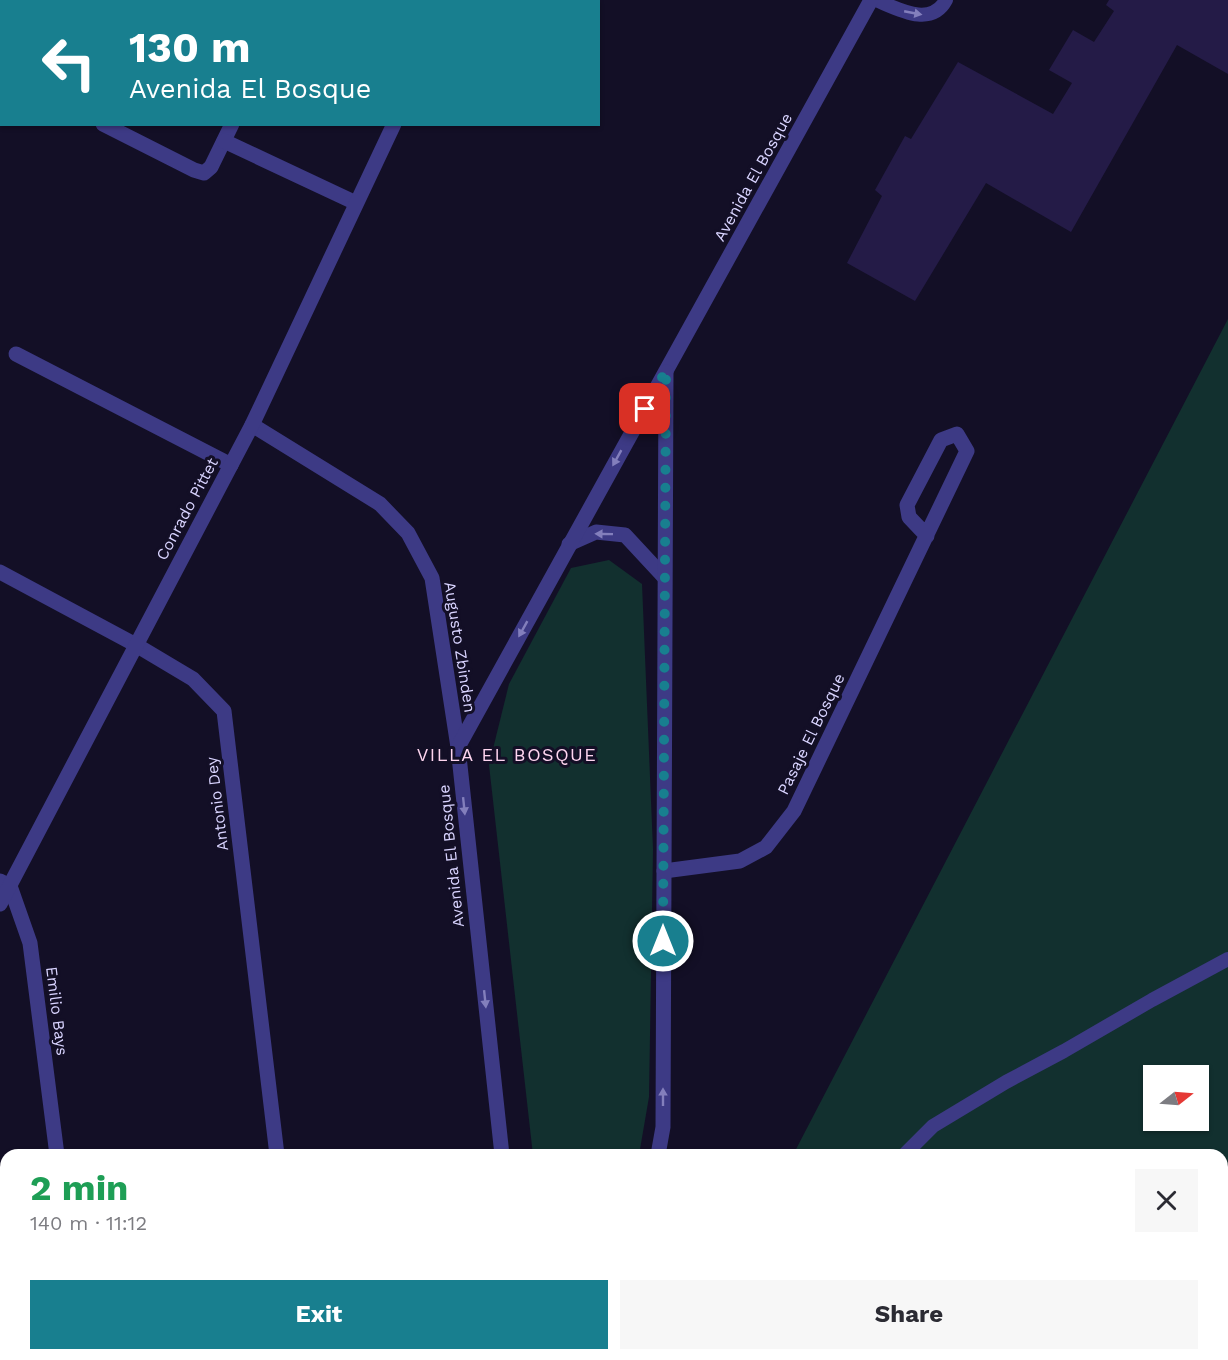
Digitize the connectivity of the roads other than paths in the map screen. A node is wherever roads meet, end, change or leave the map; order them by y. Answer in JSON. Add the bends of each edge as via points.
{"nodes":[{"id":1,"x":871,"y":0,"type":"edge"},
{"id":2,"x":876,"y":0,"type":"edge"},
{"id":3,"x":946,"y":0,"type":"edge"},
{"id":4,"x":107,"y":126,"type":"edge"},
{"id":5,"x":231,"y":126,"type":"edge"},
{"id":6,"x":393,"y":126,"type":"edge"},
{"id":7,"x":224,"y":141,"type":"junction"},
{"id":8,"x":356,"y":203,"type":"junction"},
{"id":9,"x":16,"y":354,"type":"dead end"},
{"id":10,"x":666,"y":370,"type":"junction"},
{"id":11,"x":252,"y":425,"type":"junction"},
{"id":12,"x":231,"y":465,"type":"junction"},
{"id":13,"x":927,"y":536,"type":"junction"},
{"id":14,"x":569,"y":544,"type":"junction"},
{"id":15,"x":0,"y":572,"type":"edge"},
{"id":16,"x":664,"y":577,"type":"junction"},
{"id":17,"x":136,"y":645,"type":"junction"},
{"id":18,"x":458,"y":747,"type":"junction"},
{"id":19,"x":664,"y":871,"type":"junction"},
{"id":20,"x":5,"y":883,"type":"edge"},
{"id":21,"x":0,"y":904,"type":"edge"},
{"id":22,"x":1228,"y":959,"type":"edge"},
{"id":23,"x":56,"y":1149,"type":"edge"},
{"id":24,"x":277,"y":1149,"type":"edge"},
{"id":25,"x":501,"y":1149,"type":"edge"},
{"id":26,"x":659,"y":1149,"type":"edge"},
{"id":27,"x":910,"y":1149,"type":"edge"}],
"edges":[{"from":1,"to":10,"type":"street","name":"Avenida El Bosque"},
{"from":2,"to":3,"type":"lane","one_way":true,"via":[[920,15],[942,9]]},
{"from":4,"to":7,"type":"street","via":[[204,173]]},
{"from":5,"to":7,"type":"street"},
{"from":6,"to":8,"type":"street","name":"Conrado Pittet"},
{"from":7,"to":8,"type":"street"},
{"from":8,"to":11,"type":"street","name":"Conrado Pittet"},
{"from":9,"to":12,"type":"street"},
{"from":10,"to":14,"type":"street","name":"Avenida El Bosque","one_way":true},
{"from":10,"to":16,"type":"street","name":"Avenida El Bosque"},
{"from":11,"to":12,"type":"street","name":"Conrado Pittet"},
{"from":11,"to":18,"type":"street","name":"Augusto Zbinden","via":[[380,504],[408,534],[432,578]]},
{"from":12,"to":17,"type":"street","name":"Conrado Pittet"},
{"from":13,"to":13,"type":"street","name":"Pasaje El Bosque","via":[[909,517],[907,505],[941,440],[957,434],[968,452]]},
{"from":13,"to":19,"type":"street","name":"Pasaje El Bosque","via":[[794,811],[766,847],[740,861]]},
{"from":16,"to":14,"type":"street","one_way":true,"via":[[625,535],[596,532]]},
{"from":14,"to":18,"type":"street","name":"Avenida El Bosque","one_way":true},
{"from":15,"to":17,"type":"street","name":"Antonio Dey"},
{"from":16,"to":19,"type":"street","name":"Avenida El Bosque"},
{"from":17,"to":20,"type":"street","name":"Conrado Pittet"},
{"from":17,"to":24,"type":"street","name":"Antonio Dey","via":[[193,679],[224,711]]},
{"from":18,"to":25,"type":"street","name":"Avenida El Bosque","one_way":true},
{"from":26,"to":19,"type":"street","name":"Avenida El Bosque","one_way":true,"via":[[663,1126]]},
{"from":20,"to":21,"type":"street","name":"Conrado Pittet"},
{"from":20,"to":23,"type":"street","name":"Emilio Bays","via":[[30,943]]},
{"from":22,"to":27,"type":"lane","via":[[988,1093],[933,1126]]}]}
